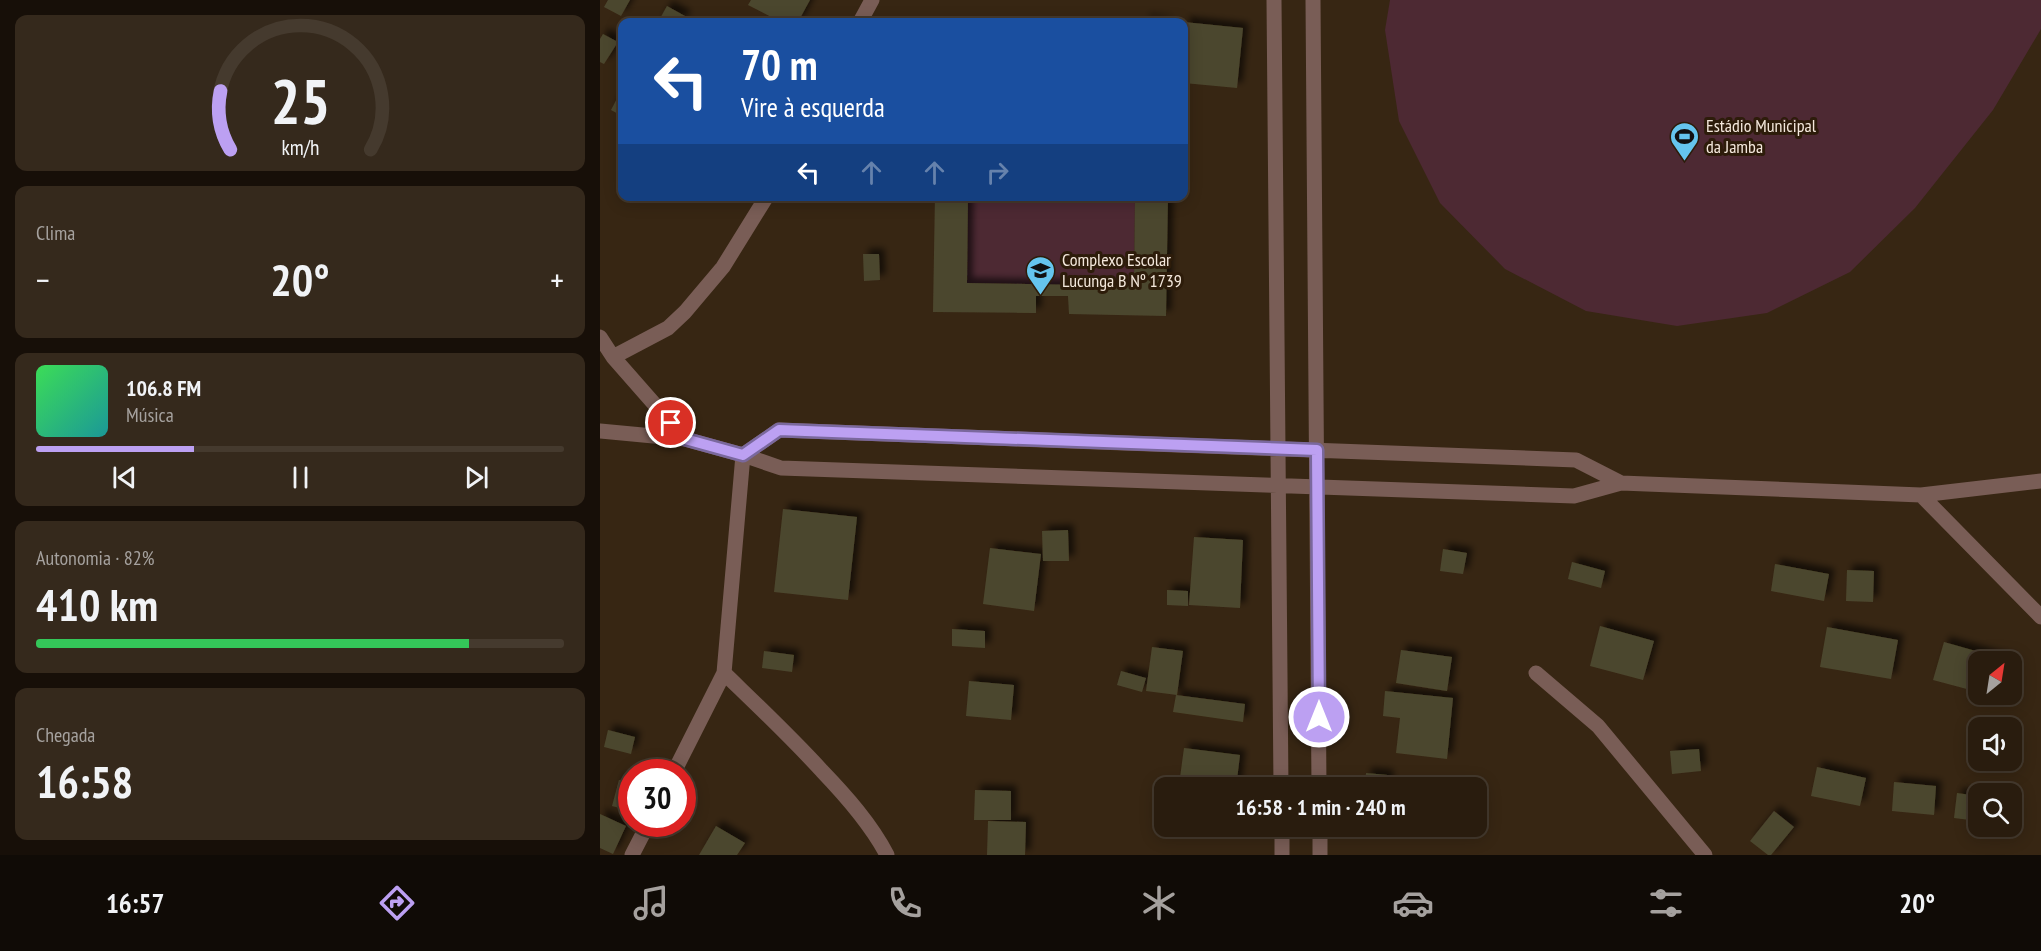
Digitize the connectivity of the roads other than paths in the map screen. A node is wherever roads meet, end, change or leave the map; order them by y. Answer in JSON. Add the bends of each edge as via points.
{"nodes":[{"id":1,"x":872,"y":0,"type":"edge"},
{"id":2,"x":1274,"y":0,"type":"edge"},
{"id":3,"x":1313,"y":0,"type":"edge"},
{"id":4,"x":862,"y":18,"type":"edge"},
{"id":5,"x":764,"y":201,"type":"edge"},
{"id":6,"x":600,"y":337,"type":"edge"},
{"id":7,"x":613,"y":357,"type":"junction"},
{"id":8,"x":600,"y":431,"type":"edge"},
{"id":9,"x":685,"y":439,"type":"junction"},
{"id":10,"x":1279,"y":449,"type":"junction"},
{"id":11,"x":1317,"y":450,"type":"junction"},
{"id":12,"x":743,"y":455,"type":"junction"},
{"id":13,"x":2041,"y":482,"type":"edge"},
{"id":14,"x":1621,"y":483,"type":"junction"},
{"id":15,"x":1279,"y":485,"type":"junction"},
{"id":16,"x":1318,"y":487,"type":"junction"},
{"id":17,"x":1922,"y":495,"type":"junction"},
{"id":18,"x":2041,"y":617,"type":"edge"},
{"id":19,"x":724,"y":673,"type":"junction"},
{"id":20,"x":1536,"y":673,"type":"dead end"},
{"id":21,"x":681,"y":759,"type":"edge"},
{"id":22,"x":1281,"y":777,"type":"edge"},
{"id":23,"x":1319,"y":777,"type":"edge"},
{"id":24,"x":641,"y":837,"type":"edge"},
{"id":25,"x":1282,"y":837,"type":"edge"},
{"id":26,"x":1320,"y":837,"type":"edge"},
{"id":27,"x":632,"y":855,"type":"edge"},
{"id":28,"x":887,"y":855,"type":"edge"},
{"id":29,"x":1282,"y":855,"type":"edge"},
{"id":30,"x":1320,"y":855,"type":"edge"},
{"id":31,"x":1705,"y":855,"type":"edge"}],
"edges":[{"from":1,"to":4,"type":"street"},
{"from":2,"to":10,"type":"street"},
{"from":3,"to":11,"type":"street"},
{"from":5,"to":7,"type":"street","via":[[723,267],[685,312],[668,328]]},
{"from":6,"to":7,"type":"street"},
{"from":7,"to":9,"type":"street"},
{"from":8,"to":9,"type":"street"},
{"from":9,"to":12,"type":"street"},
{"from":10,"to":11,"type":"street"},
{"from":10,"to":12,"type":"street","via":[[779,430]]},
{"from":10,"to":15,"type":"street"},
{"from":11,"to":14,"type":"street","via":[[1576,460]]},
{"from":11,"to":16,"type":"street"},
{"from":12,"to":15,"type":"street","via":[[781,468]]},
{"from":12,"to":19,"type":"street"},
{"from":13,"to":17,"type":"street"},
{"from":14,"to":16,"type":"street","via":[[1574,496]]},
{"from":14,"to":17,"type":"street"},
{"from":15,"to":16,"type":"street"},
{"from":15,"to":22,"type":"street"},
{"from":16,"to":23,"type":"street"},
{"from":17,"to":18,"type":"street"},
{"from":19,"to":21,"type":"street"},
{"from":19,"to":28,"type":"street","via":[[842,792]]},
{"from":20,"to":31,"type":"street","via":[[1598,726]]},
{"from":24,"to":27,"type":"street"},
{"from":25,"to":29,"type":"street"},
{"from":26,"to":30,"type":"street"}]}
